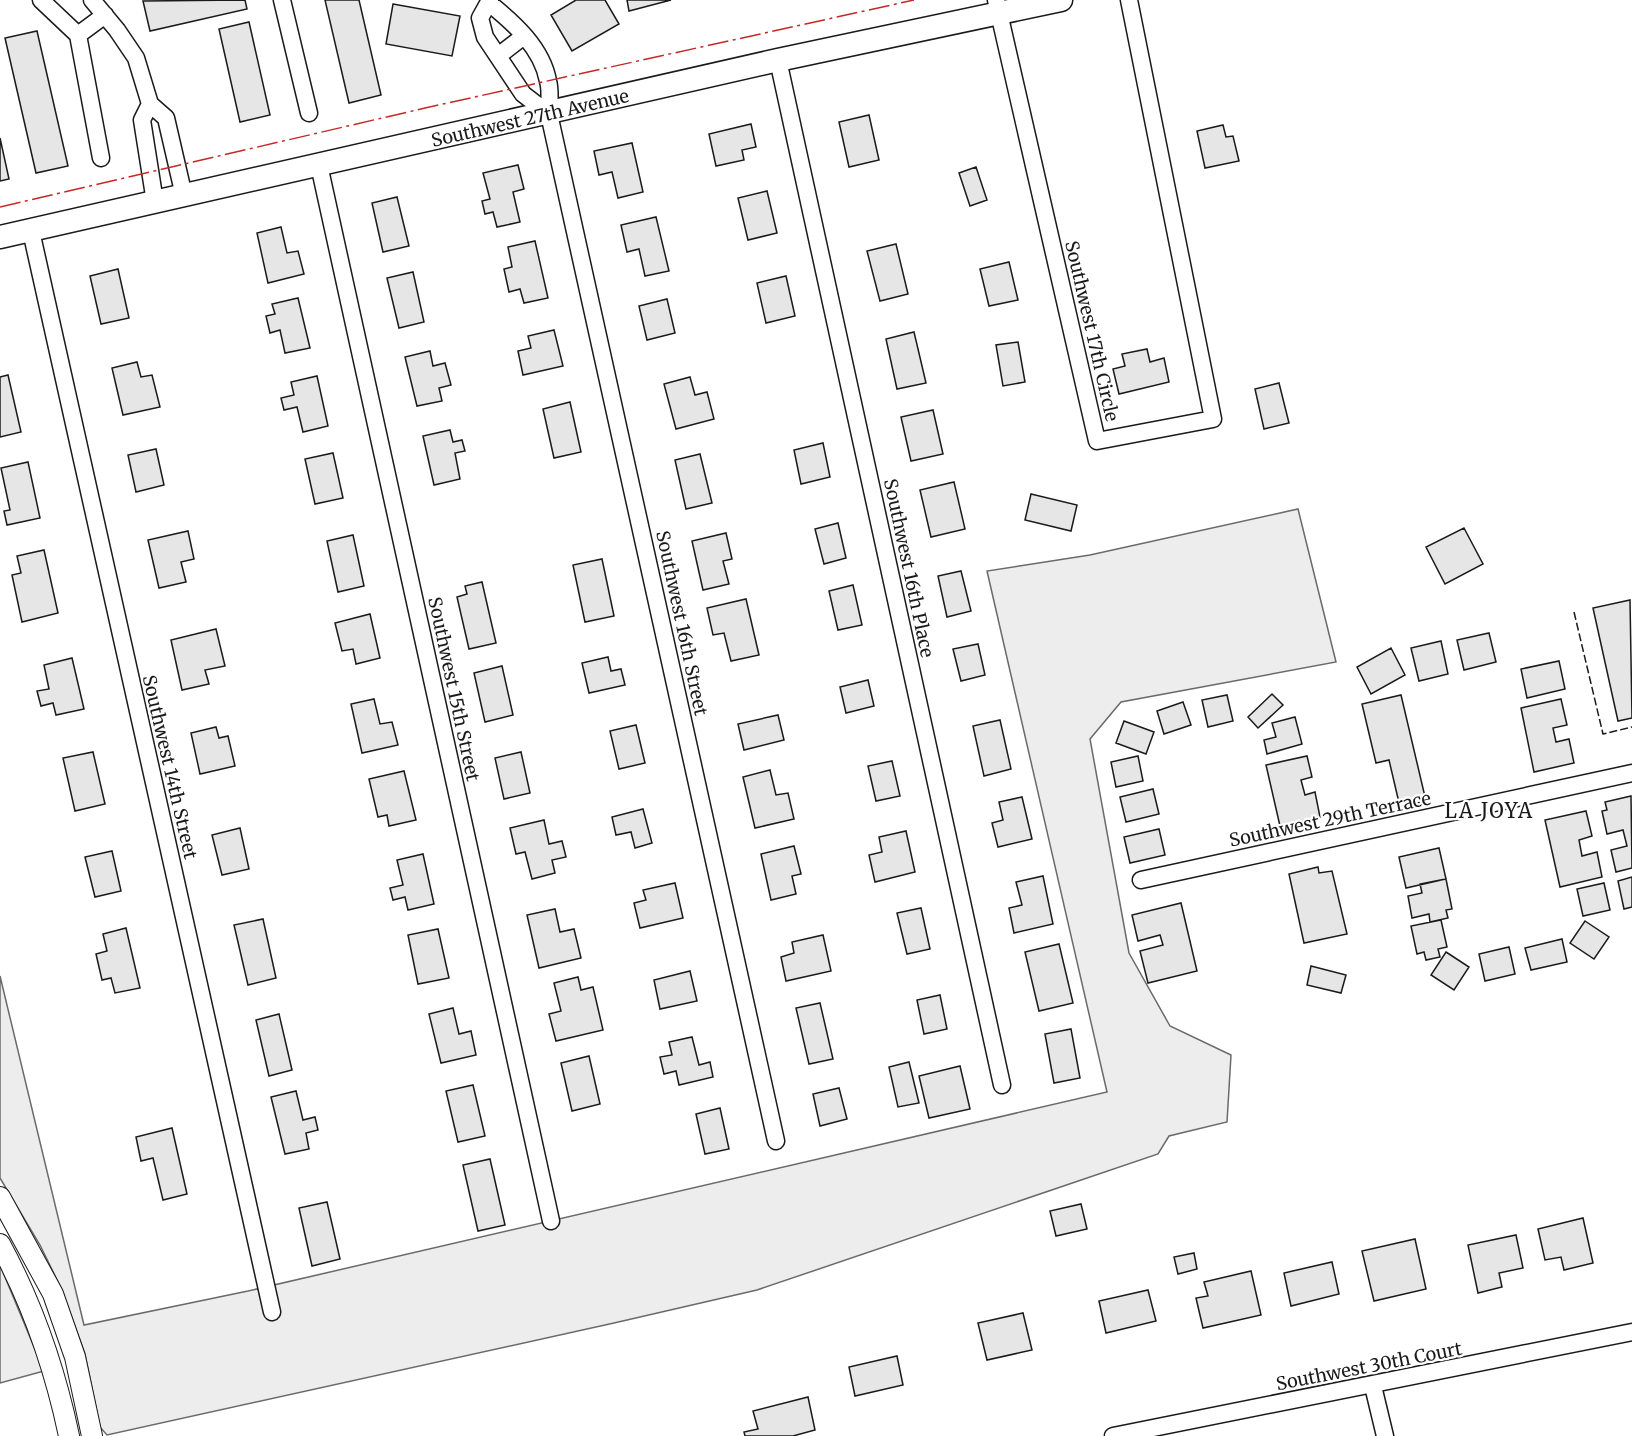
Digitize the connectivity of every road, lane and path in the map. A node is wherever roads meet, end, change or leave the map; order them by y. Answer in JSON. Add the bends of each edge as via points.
{"nodes":[{"id":1,"x":41,"y":0,"type":"edge"},
{"id":2,"x":92,"y":0,"type":"edge"},
{"id":3,"x":282,"y":0,"type":"edge"},
{"id":4,"x":1061,"y":0,"type":"edge"},
{"id":5,"x":1129,"y":0,"type":"edge"},
{"id":6,"x":490,"y":2,"type":"edge"},
{"id":7,"x":998,"y":7,"type":"edge"},
{"id":8,"x":105,"y":15,"type":"junction"},
{"id":9,"x":78,"y":34,"type":"junction"},
{"id":10,"x":524,"y":36,"type":"junction"},
{"id":11,"x":498,"y":56,"type":"junction"},
{"id":12,"x":778,"y":60,"type":"junction"},
{"id":13,"x":150,"y":104,"type":"junction"},
{"id":14,"x":309,"y":113,"type":"dead end"},
{"id":15,"x":549,"y":114,"type":"junction"},
{"id":16,"x":101,"y":158,"type":"dead end"},
{"id":17,"x":319,"y":165,"type":"junction"},
{"id":18,"x":184,"y":196,"type":"junction"},
{"id":19,"x":155,"y":202,"type":"junction"},
{"id":20,"x":31,"y":231,"type":"junction"},
{"id":21,"x":0,"y":237,"type":"edge"},
{"id":22,"x":1632,"y":773,"type":"edge"},
{"id":23,"x":1141,"y":880,"type":"dead end"},
{"id":24,"x":1002,"y":1085,"type":"dead end"},
{"id":25,"x":776,"y":1141,"type":"dead end"},
{"id":26,"x":0,"y":1197,"type":"edge"},
{"id":27,"x":551,"y":1221,"type":"dead end"},
{"id":28,"x":0,"y":1244,"type":"edge"},
{"id":29,"x":272,"y":1312,"type":"dead end"},
{"id":30,"x":1632,"y":1332,"type":"edge"},
{"id":31,"x":1373,"y":1386,"type":"junction"},
{"id":32,"x":69,"y":1436,"type":"edge"},
{"id":33,"x":92,"y":1436,"type":"edge"},
{"id":34,"x":1113,"y":1436,"type":"edge"},
{"id":35,"x":1384,"y":1436,"type":"edge"}],
"edges":[{"from":1,"to":9,"type":"street"},
{"from":2,"to":8,"type":"street"},
{"from":3,"to":14,"type":"street"},
{"from":4,"to":7,"type":"main road","name":"Southwest 27th Avenue"},
{"from":5,"to":7,"type":"street","name":"Southwest 17th Circle","via":[[1213,418],[1096,441]]},
{"from":6,"to":10,"type":"street","name":"Southwest 16th Street"},
{"from":6,"to":11,"type":"street","via":[[480,18],[485,37]]},
{"from":7,"to":12,"type":"main road","name":"Southwest 27th Avenue"},
{"from":8,"to":9,"type":"street"},
{"from":8,"to":13,"type":"street","via":[[136,58]]},
{"from":9,"to":16,"type":"street"},
{"from":10,"to":11,"type":"street"},
{"from":10,"to":15,"type":"street","name":"Southwest 16th Street","via":[[539,55],[549,81]]},
{"from":11,"to":15,"type":"street","via":[[523,94]]},
{"from":12,"to":15,"type":"main road","name":"Southwest 27th Avenue"},
{"from":12,"to":24,"type":"street","name":"Southwest 16th Place"},
{"from":13,"to":18,"type":"street","via":[[166,118]]},
{"from":13,"to":19,"type":"street","via":[[142,120]]},
{"from":15,"to":17,"type":"main road","name":"Southwest 27th Avenue"},
{"from":15,"to":25,"type":"street","name":"Southwest 16th Street"},
{"from":17,"to":18,"type":"main road","name":"Southwest 27th Avenue"},
{"from":17,"to":27,"type":"street","name":"Southwest 15th Street"},
{"from":18,"to":19,"type":"main road","name":"Southwest 27th Avenue"},
{"from":19,"to":20,"type":"main road","name":"Southwest 27th Avenue"},
{"from":20,"to":21,"type":"main road","name":"Southwest 27th Avenue"},
{"from":20,"to":29,"type":"street","name":"Southwest 14th Street"},
{"from":22,"to":23,"type":"street","name":"Southwest 29th Terrace"},
{"from":26,"to":33,"type":"street","via":[[53,1294],[75,1357]]},
{"from":28,"to":32,"type":"street","via":[[56,1375]]},
{"from":30,"to":31,"type":"street","name":"Southwest 30th Court"},
{"from":31,"to":34,"type":"street","name":"Southwest 30th Court"},
{"from":31,"to":35,"type":"street"}]}
